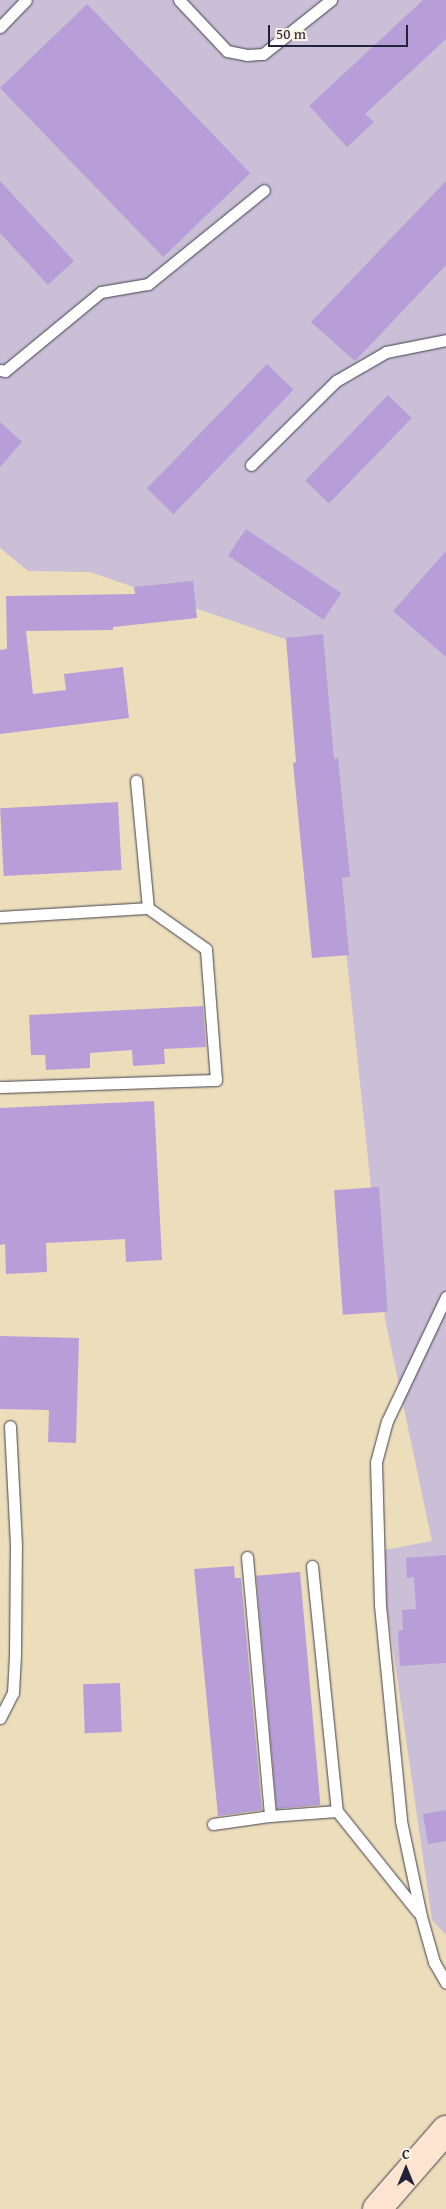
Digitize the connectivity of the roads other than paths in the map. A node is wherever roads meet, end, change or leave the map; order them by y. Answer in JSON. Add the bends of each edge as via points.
{"nodes":[{"id":1,"x":26,"y":0,"type":"edge"},
{"id":2,"x":178,"y":0,"type":"edge"},
{"id":3,"x":331,"y":0,"type":"edge"},
{"id":4,"x":0,"y":27,"type":"edge"},
{"id":5,"x":264,"y":190,"type":"dead end"},
{"id":6,"x":446,"y":340,"type":"edge"},
{"id":7,"x":0,"y":370,"type":"edge"},
{"id":8,"x":251,"y":465,"type":"dead end"},
{"id":9,"x":136,"y":781,"type":"dead end"},
{"id":10,"x":148,"y":908,"type":"junction"},
{"id":11,"x":0,"y":917,"type":"edge"},
{"id":12,"x":0,"y":1087,"type":"edge"},
{"id":13,"x":446,"y":1297,"type":"edge"},
{"id":14,"x":10,"y":1426,"type":"dead end"},
{"id":15,"x":247,"y":1557,"type":"dead end"},
{"id":16,"x":312,"y":1566,"type":"dead end"},
{"id":17,"x":0,"y":1718,"type":"edge"},
{"id":18,"x":337,"y":1811,"type":"junction"},
{"id":19,"x":270,"y":1816,"type":"junction"},
{"id":20,"x":213,"y":1824,"type":"dead end"},
{"id":21,"x":421,"y":1916,"type":"junction"},
{"id":22,"x":446,"y":1983,"type":"edge"},
{"id":23,"x":446,"y":2130,"type":"edge"},
{"id":24,"x":377,"y":2209,"type":"edge"}],
"edges":[{"from":1,"to":4,"type":"lane"},
{"from":2,"to":3,"type":"lane","via":[[227,51],[247,56],[263,54]]},
{"from":5,"to":7,"type":"lane","via":[[148,284],[101,292],[5,371]]},
{"from":6,"to":8,"type":"lane","via":[[386,352],[336,381]]},
{"from":9,"to":10,"type":"lane"},
{"from":10,"to":11,"type":"lane"},
{"from":10,"to":12,"type":"lane","via":[[206,949],[216,1080]]},
{"from":13,"to":21,"type":"lane","via":[[387,1421],[376,1462],[380,1605],[400,1811]]},
{"from":14,"to":17,"type":"lane","via":[[16,1545],[15,1654],[13,1693]]},
{"from":15,"to":19,"type":"lane"},
{"from":16,"to":18,"type":"lane"},
{"from":18,"to":19,"type":"lane"},
{"from":18,"to":21,"type":"lane"},
{"from":19,"to":20,"type":"lane"},
{"from":21,"to":22,"type":"lane","via":[[434,1962]]},
{"from":23,"to":24,"type":"main road"}]}
